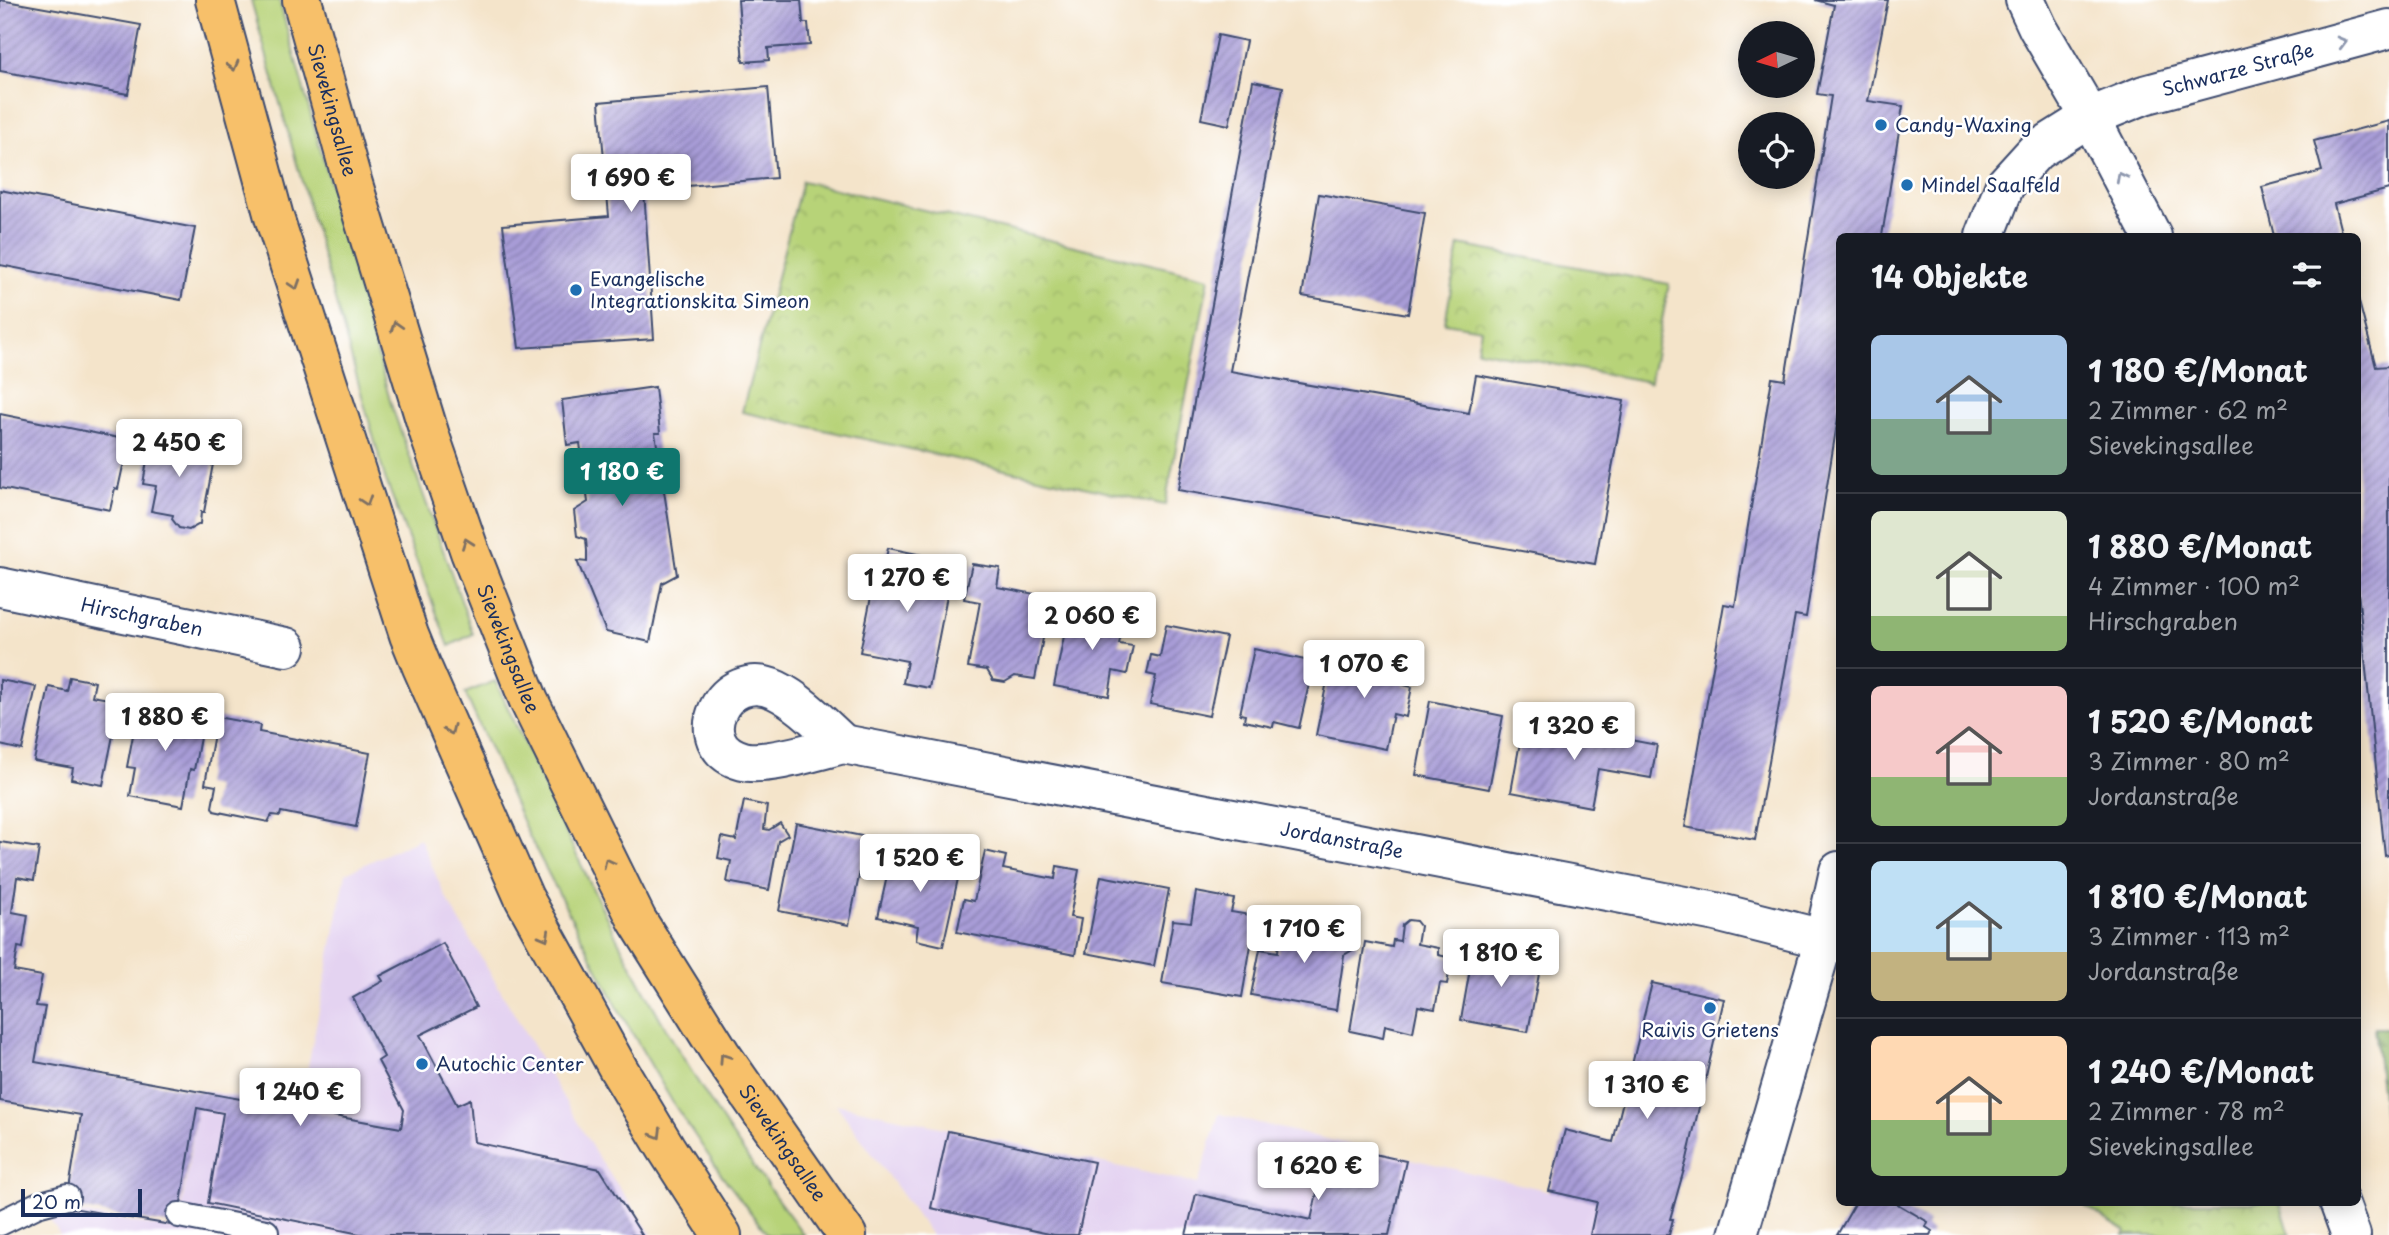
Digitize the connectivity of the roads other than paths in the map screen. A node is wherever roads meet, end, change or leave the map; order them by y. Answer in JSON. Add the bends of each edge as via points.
{"nodes":[{"id":1,"x":215,"y":0,"type":"edge"},
{"id":2,"x":302,"y":0,"type":"edge"},
{"id":3,"x":2025,"y":0,"type":"edge"},
{"id":4,"x":2389,"y":29,"type":"edge"},
{"id":5,"x":2090,"y":117,"type":"junction"},
{"id":6,"x":1986,"y":233,"type":"edge"},
{"id":7,"x":2150,"y":233,"type":"edge"},
{"id":8,"x":0,"y":587,"type":"edge"},
{"id":9,"x":286,"y":647,"type":"dead end"},
{"id":10,"x":844,"y":744,"type":"dead end"},
{"id":11,"x":1836,"y":898,"type":"edge"},
{"id":12,"x":1831,"y":941,"type":"edge"},
{"id":13,"x":67,"y":1197,"type":"dead end"},
{"id":14,"x":2340,"y":1206,"type":"edge"},
{"id":15,"x":179,"y":1215,"type":"dead end"},
{"id":16,"x":0,"y":1223,"type":"edge"},
{"id":17,"x":266,"y":1232,"type":"dead end"},
{"id":18,"x":722,"y":1235,"type":"edge"},
{"id":19,"x":847,"y":1235,"type":"edge"},
{"id":20,"x":1738,"y":1235,"type":"edge"},
{"id":21,"x":2351,"y":1235,"type":"edge"}],
"edges":[{"from":1,"to":18,"type":"main road","one_way":true,"via":[[274,218],[422,667],[524,898],[626,1081]]},
{"from":19,"to":2,"type":"main road","name":"Sievekingsallee","one_way":true,"via":[[721,1054],[637,920],[530,701],[430,439]]},
{"from":3,"to":5,"type":"street"},
{"from":5,"to":4,"type":"street","name":"Schwarze Straße","one_way":true,"via":[[2144,95]]},
{"from":5,"to":6,"type":"street","name":"Schwarze Straße","via":[[2036,150],[2005,185]]},
{"from":7,"to":5,"type":"street","one_way":true},
{"from":8,"to":9,"type":"street","name":"Hirschgraben"},
{"from":10,"to":12,"type":"street","name":"Jordanstraße","via":[[1716,912]]},
{"from":11,"to":12,"type":"street"},
{"from":12,"to":20,"type":"street"},
{"from":13,"to":16,"type":"lane"},
{"from":14,"to":21,"type":"street"},
{"from":15,"to":17,"type":"lane"}]}
